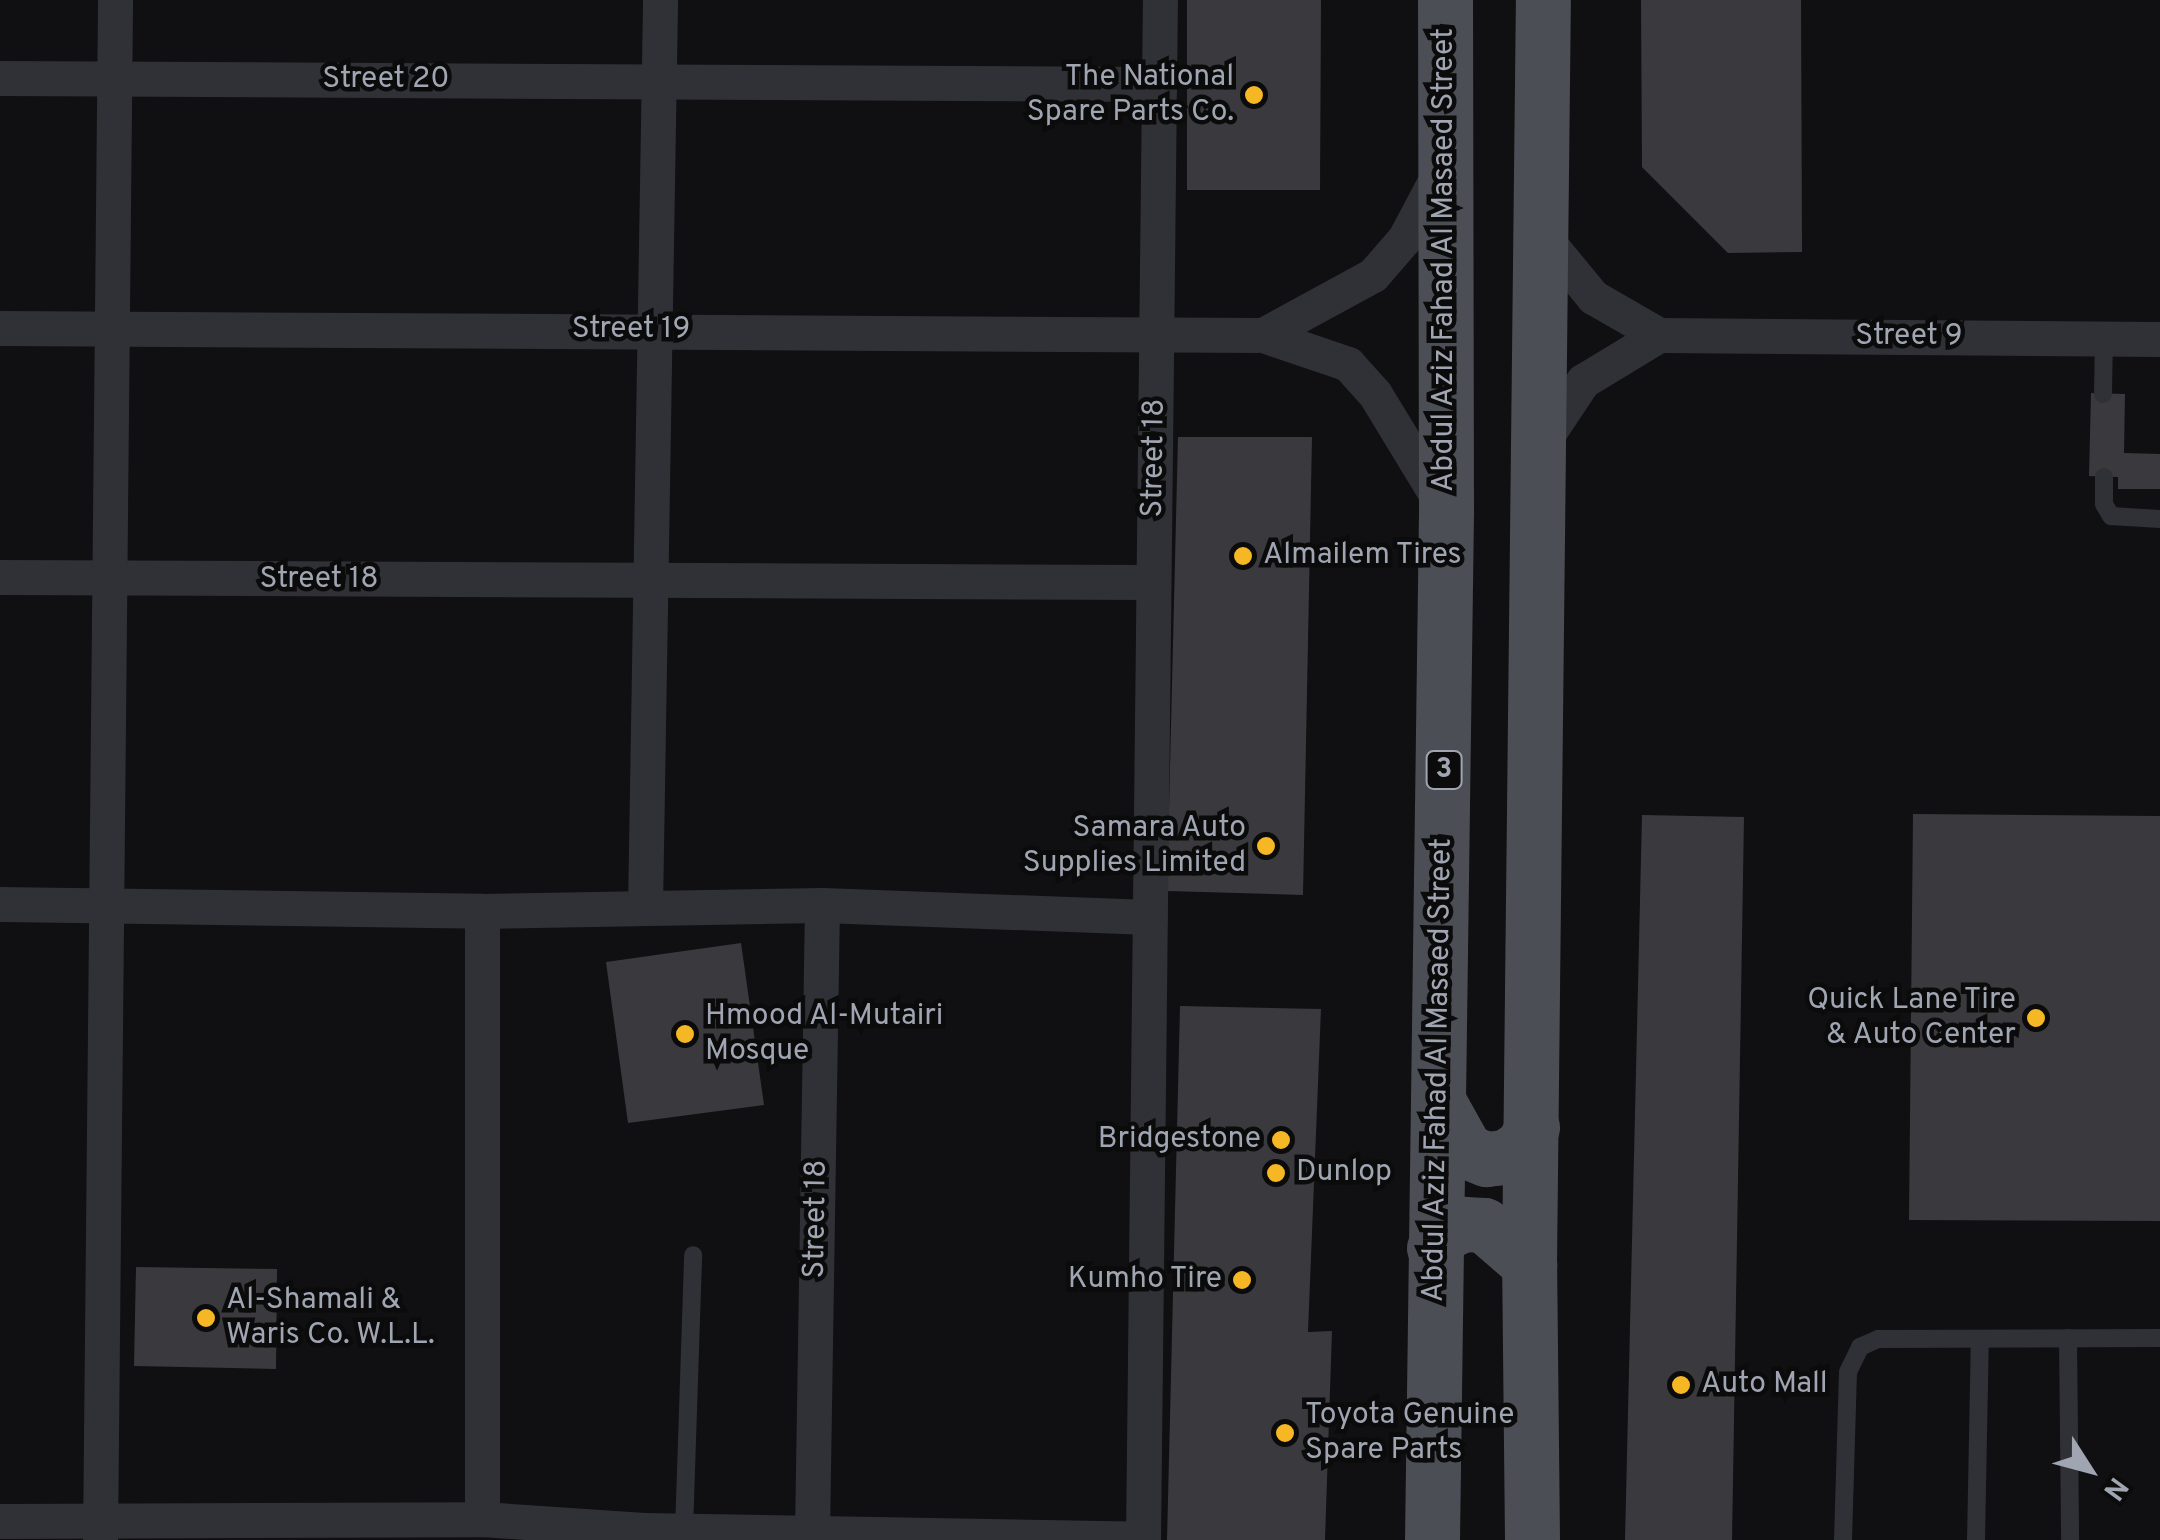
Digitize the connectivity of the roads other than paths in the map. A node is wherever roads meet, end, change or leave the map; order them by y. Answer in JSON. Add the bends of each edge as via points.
{"nodes":[{"id":1,"x":115,"y":0,"type":"edge"},
{"id":2,"x":660,"y":0,"type":"edge"},
{"id":3,"x":1160,"y":0,"type":"edge"},
{"id":4,"x":1445,"y":0,"type":"edge"},
{"id":5,"x":1544,"y":0,"type":"edge"},
{"id":6,"x":0,"y":78,"type":"edge"},
{"id":7,"x":114,"y":80,"type":"junction"},
{"id":8,"x":658,"y":80,"type":"junction"},
{"id":9,"x":1159,"y":84,"type":"junction"},
{"id":10,"x":1446,"y":161,"type":"junction"},
{"id":11,"x":1538,"y":230,"type":"junction"},
{"id":12,"x":0,"y":328,"type":"edge"},
{"id":13,"x":111,"y":329,"type":"junction"},
{"id":14,"x":654,"y":330,"type":"junction"},
{"id":15,"x":1156,"y":334,"type":"junction"},
{"id":16,"x":1263,"y":335,"type":"junction"},
{"id":17,"x":1658,"y":335,"type":"junction"},
{"id":18,"x":2104,"y":339,"type":"junction"},
{"id":19,"x":2160,"y":339,"type":"edge"},
{"id":20,"x":2103,"y":394,"type":"dead end"},
{"id":21,"x":1536,"y":450,"type":"junction"},
{"id":22,"x":2104,"y":476,"type":"dead end"},
{"id":23,"x":1446,"y":510,"type":"junction"},
{"id":24,"x":2160,"y":520,"type":"edge"},
{"id":25,"x":0,"y":577,"type":"edge"},
{"id":26,"x":650,"y":579,"type":"junction"},
{"id":27,"x":108,"y":580,"type":"junction"},
{"id":28,"x":1153,"y":582,"type":"junction"},
{"id":29,"x":0,"y":904,"type":"edge"},
{"id":30,"x":106,"y":904,"type":"junction"},
{"id":31,"x":822,"y":905,"type":"junction"},
{"id":32,"x":645,"y":908,"type":"junction"},
{"id":33,"x":482,"y":911,"type":"junction"},
{"id":34,"x":1150,"y":917,"type":"junction"},
{"id":35,"x":1441,"y":1106,"type":"junction"},
{"id":36,"x":1532,"y":1126,"type":"junction"},
{"id":37,"x":1434,"y":1248,"type":"junction"},
{"id":38,"x":693,"y":1255,"type":"dead end"},
{"id":39,"x":1529,"y":1264,"type":"junction"},
{"id":40,"x":2068,"y":1338,"type":"junction"},
{"id":41,"x":2160,"y":1338,"type":"edge"},
{"id":42,"x":1980,"y":1339,"type":"junction"},
{"id":43,"x":482,"y":1519,"type":"junction"},
{"id":44,"x":0,"y":1521,"type":"edge"},
{"id":45,"x":684,"y":1531,"type":"junction"},
{"id":46,"x":100,"y":1532,"type":"edge"},
{"id":47,"x":812,"y":1533,"type":"junction"},
{"id":48,"x":644,"y":1535,"type":"edge"},
{"id":49,"x":1143,"y":1540,"type":"edge"},
{"id":50,"x":1432,"y":1540,"type":"edge"},
{"id":51,"x":1532,"y":1540,"type":"edge"},
{"id":52,"x":1842,"y":1540,"type":"edge"},
{"id":53,"x":1976,"y":1540,"type":"edge"},
{"id":54,"x":2070,"y":1540,"type":"edge"}],
"edges":[{"from":1,"to":7,"type":"street"},
{"from":2,"to":8,"type":"street"},
{"from":3,"to":9,"type":"street"},
{"from":4,"to":10,"type":"main road","name":"Abdul Aziz Fahad Al Masaed Street","number":"3"},
{"from":5,"to":11,"type":"main road"},
{"from":6,"to":7,"type":"street","name":"Street 20"},
{"from":7,"to":8,"type":"street","name":"Street 20"},
{"from":7,"to":13,"type":"street"},
{"from":8,"to":9,"type":"street","name":"Street 20"},
{"from":8,"to":14,"type":"street"},
{"from":9,"to":15,"type":"street"},
{"from":10,"to":16,"type":"street","name":"Street 19","via":[[1405,238],[1373,275]]},
{"from":10,"to":23,"type":"main road","name":"Abdul Aziz Fahad Al Masaed Street","number":"3"},
{"from":11,"to":17,"type":"street","name":"Street 9","via":[[1593,297]]},
{"from":11,"to":21,"type":"main road"},
{"from":12,"to":13,"type":"street","name":"Street 19"},
{"from":13,"to":14,"type":"street","name":"Street 19"},
{"from":13,"to":27,"type":"street"},
{"from":14,"to":15,"type":"street","name":"Street 19"},
{"from":14,"to":26,"type":"street"},
{"from":15,"to":16,"type":"street","name":"Street 19"},
{"from":15,"to":28,"type":"street","name":"Street 18"},
{"from":16,"to":23,"type":"street","name":"Street 19","via":[[1348,364],[1375,394]]},
{"from":17,"to":18,"type":"street","name":"Street 9"},
{"from":17,"to":21,"type":"street","via":[[1583,381]]},
{"from":18,"to":19,"type":"street","name":"Street 9"},
{"from":18,"to":20,"type":"lane"},
{"from":21,"to":36,"type":"main road"},
{"from":22,"to":24,"type":"lane","via":[[2111,516]]},
{"from":23,"to":35,"type":"main road","name":"Abdul Aziz Fahad Al Masaed Street","number":"3"},
{"from":25,"to":27,"type":"street","name":"Street 18"},
{"from":26,"to":27,"type":"street","name":"Street 18"},
{"from":26,"to":28,"type":"street","name":"Street 18"},
{"from":26,"to":32,"type":"street"},
{"from":27,"to":30,"type":"street"},
{"from":28,"to":34,"type":"street","name":"Street 18"},
{"from":29,"to":30,"type":"street"},
{"from":30,"to":33,"type":"street"},
{"from":30,"to":46,"type":"street"},
{"from":31,"to":32,"type":"street"},
{"from":31,"to":34,"type":"street"},
{"from":31,"to":47,"type":"street","name":"Street 18"},
{"from":32,"to":33,"type":"street"},
{"from":33,"to":43,"type":"street"},
{"from":34,"to":49,"type":"street","name":"Street 18"},
{"from":35,"to":36,"type":"main road","via":[[1466,1151],[1486,1159],[1506,1157]]},
{"from":35,"to":37,"type":"main road","name":"Abdul Aziz Fahad Al Masaed Street","number":"3"},
{"from":36,"to":39,"type":"main road"},
{"from":37,"to":39,"type":"main road","via":[[1446,1232],[1484,1225]]},
{"from":37,"to":50,"type":"main road","name":"Abdul Aziz Fahad Al Masaed Street","number":"3"},
{"from":38,"to":45,"type":"lane"},
{"from":39,"to":51,"type":"main road"},
{"from":40,"to":41,"type":"lane"},
{"from":40,"to":42,"type":"lane"},
{"from":40,"to":54,"type":"lane"},
{"from":42,"to":52,"type":"lane","via":[[1878,1339],[1853,1354]]},
{"from":42,"to":53,"type":"lane"},
{"from":43,"to":46,"type":"street","name":"Street 18"},
{"from":43,"to":48,"type":"street","name":"Street 18"},
{"from":44,"to":46,"type":"street","name":"Street 18"},
{"from":45,"to":47,"type":"street","name":"Street 18"},
{"from":45,"to":48,"type":"street","name":"Street 18"},
{"from":47,"to":49,"type":"street","name":"Street 18"}]}
